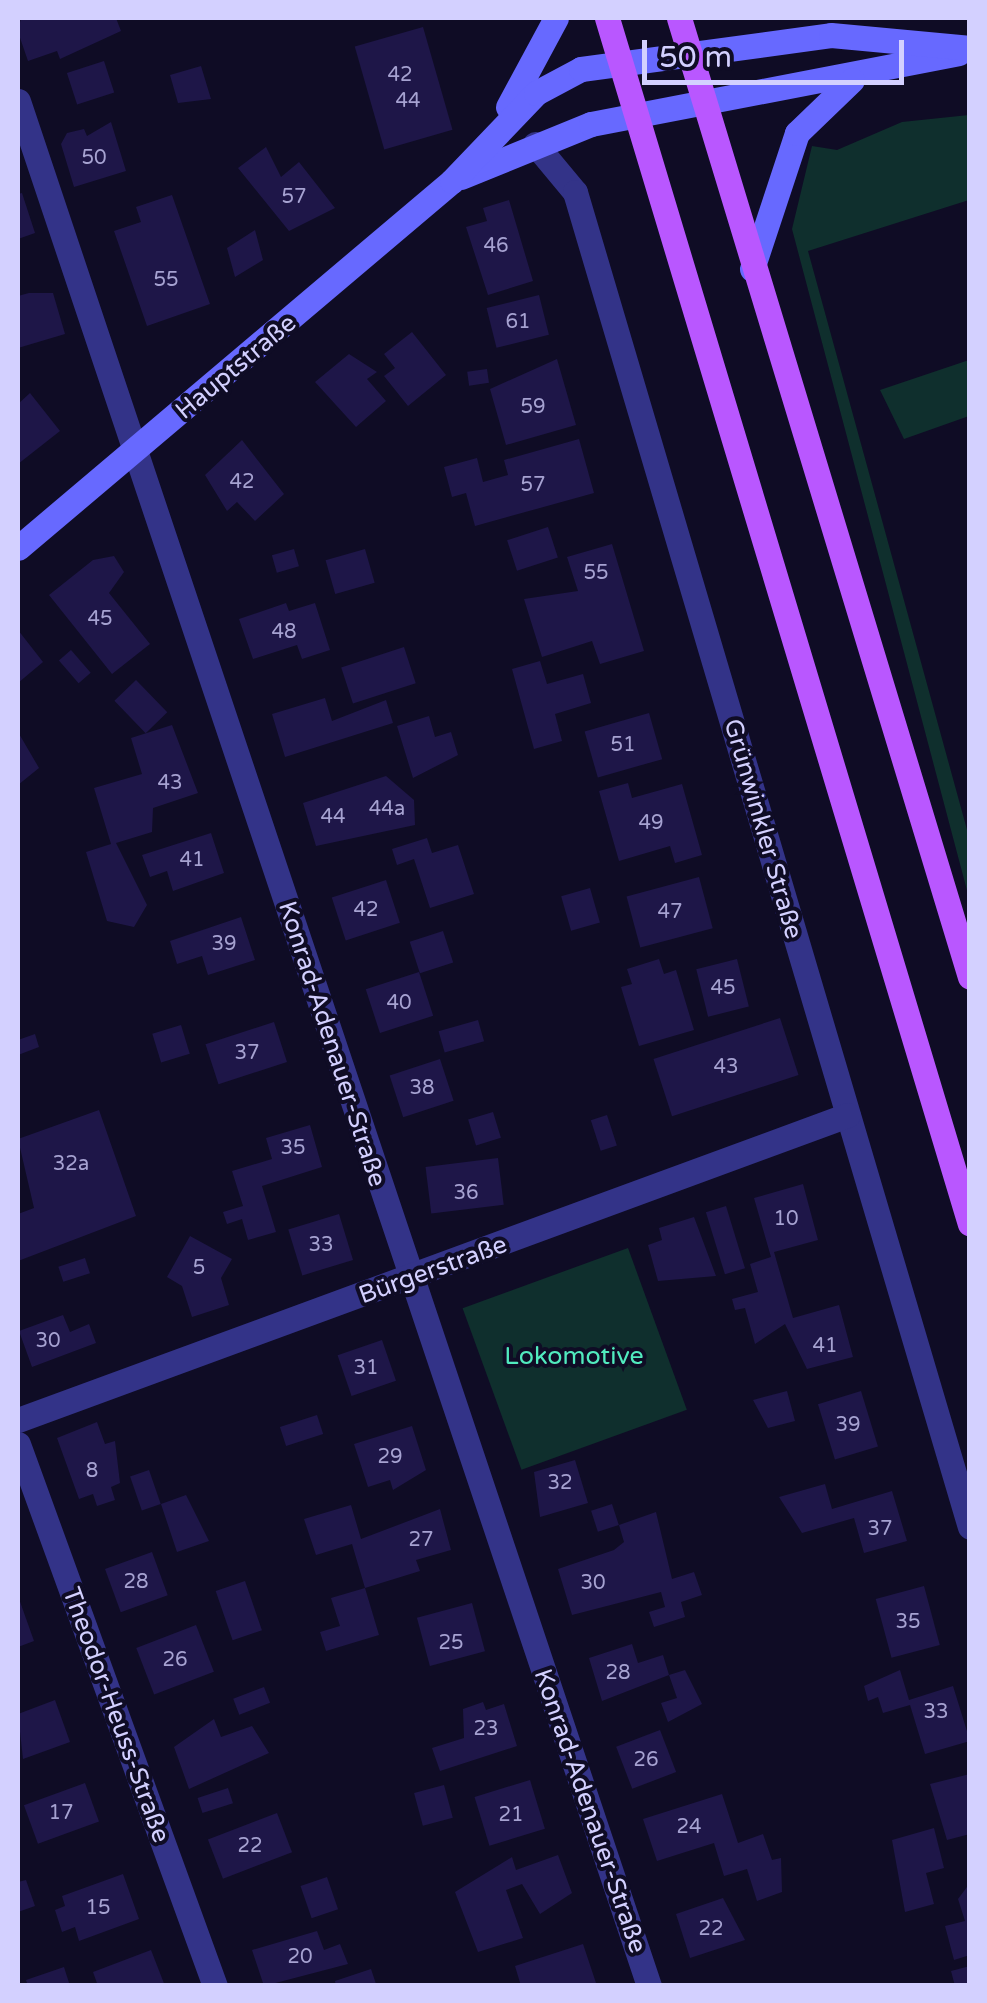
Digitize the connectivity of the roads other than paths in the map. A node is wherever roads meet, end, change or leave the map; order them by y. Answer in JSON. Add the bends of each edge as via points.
{"nodes":[{"id":1,"x":556,"y":18,"type":"edge"},
{"id":2,"x":607,"y":18,"type":"edge"},
{"id":3,"x":679,"y":18,"type":"edge"},
{"id":4,"x":786,"y":18,"type":"edge"},
{"id":5,"x":831,"y":35,"type":"junction"},
{"id":6,"x":970,"y":49,"type":"edge"},
{"id":7,"x":688,"y":50,"type":"junction"},
{"id":8,"x":620,"y":60,"type":"junction"},
{"id":9,"x":852,"y":80,"type":"junction"},
{"id":10,"x":706,"y":100,"type":"junction"},
{"id":11,"x":18,"y":101,"type":"edge"},
{"id":12,"x":636,"y":114,"type":"junction"},
{"id":13,"x":495,"y":128,"type":"junction"},
{"id":14,"x":535,"y":144,"type":"junction"},
{"id":15,"x":452,"y":181,"type":"junction"},
{"id":16,"x":752,"y":268,"type":"junction"},
{"id":17,"x":135,"y":453,"type":"junction"},
{"id":18,"x":18,"y":548,"type":"edge"},
{"id":19,"x":970,"y":977,"type":"edge"},
{"id":20,"x":848,"y":1115,"type":"junction"},
{"id":21,"x":970,"y":1224,"type":"edge"},
{"id":22,"x":411,"y":1279,"type":"junction"},
{"id":23,"x":18,"y":1420,"type":"edge"},
{"id":24,"x":18,"y":1444,"type":"edge"},
{"id":25,"x":970,"y":1526,"type":"edge"},
{"id":26,"x":215,"y":1986,"type":"edge"},
{"id":27,"x":649,"y":1986,"type":"edge"}],
"edges":[{"from":1,"to":13,"type":"street"},
{"from":2,"to":8,"type":"main road"},
{"from":3,"to":7,"type":"main road"},
{"from":4,"to":5,"type":"street"},
{"from":5,"to":6,"type":"street"},
{"from":5,"to":7,"type":"street","name":"Hauptstraße"},
{"from":6,"to":9,"type":"street","name":"Hauptstraße"},
{"from":7,"to":8,"type":"street","name":"Hauptstraße"},
{"from":7,"to":10,"type":"main road"},
{"from":8,"to":12,"type":"main road"},
{"from":8,"to":13,"type":"street","name":"Hauptstraße","via":[[536,93]]},
{"from":9,"to":10,"type":"street","name":"Hauptstraße"},
{"from":9,"to":16,"type":"street","via":[[798,133]]},
{"from":10,"to":12,"type":"street","name":"Hauptstraße"},
{"from":10,"to":16,"type":"main road"},
{"from":11,"to":17,"type":"street","name":"Konrad-Adenauer-Straße"},
{"from":12,"to":14,"type":"street","name":"Hauptstraße"},
{"from":12,"to":21,"type":"main road"},
{"from":13,"to":15,"type":"street","name":"Hauptstraße"},
{"from":14,"to":15,"type":"street","name":"Hauptstraße"},
{"from":14,"to":20,"type":"street","name":"Grünwinkler Straße","via":[[574,192]]},
{"from":15,"to":17,"type":"street","name":"Hauptstraße"},
{"from":16,"to":19,"type":"main road"},
{"from":17,"to":18,"type":"street","name":"Hauptstraße"},
{"from":17,"to":22,"type":"street","name":"Konrad-Adenauer-Straße"},
{"from":20,"to":22,"type":"street","name":"Bürgerstraße"},
{"from":20,"to":25,"type":"street","name":"Grünwinkler Straße"},
{"from":22,"to":23,"type":"street","name":"Bürgerstraße"},
{"from":22,"to":27,"type":"street","name":"Konrad-Adenauer-Straße"},
{"from":24,"to":26,"type":"street","name":"Theodor-Heuss-Straße"}]}
